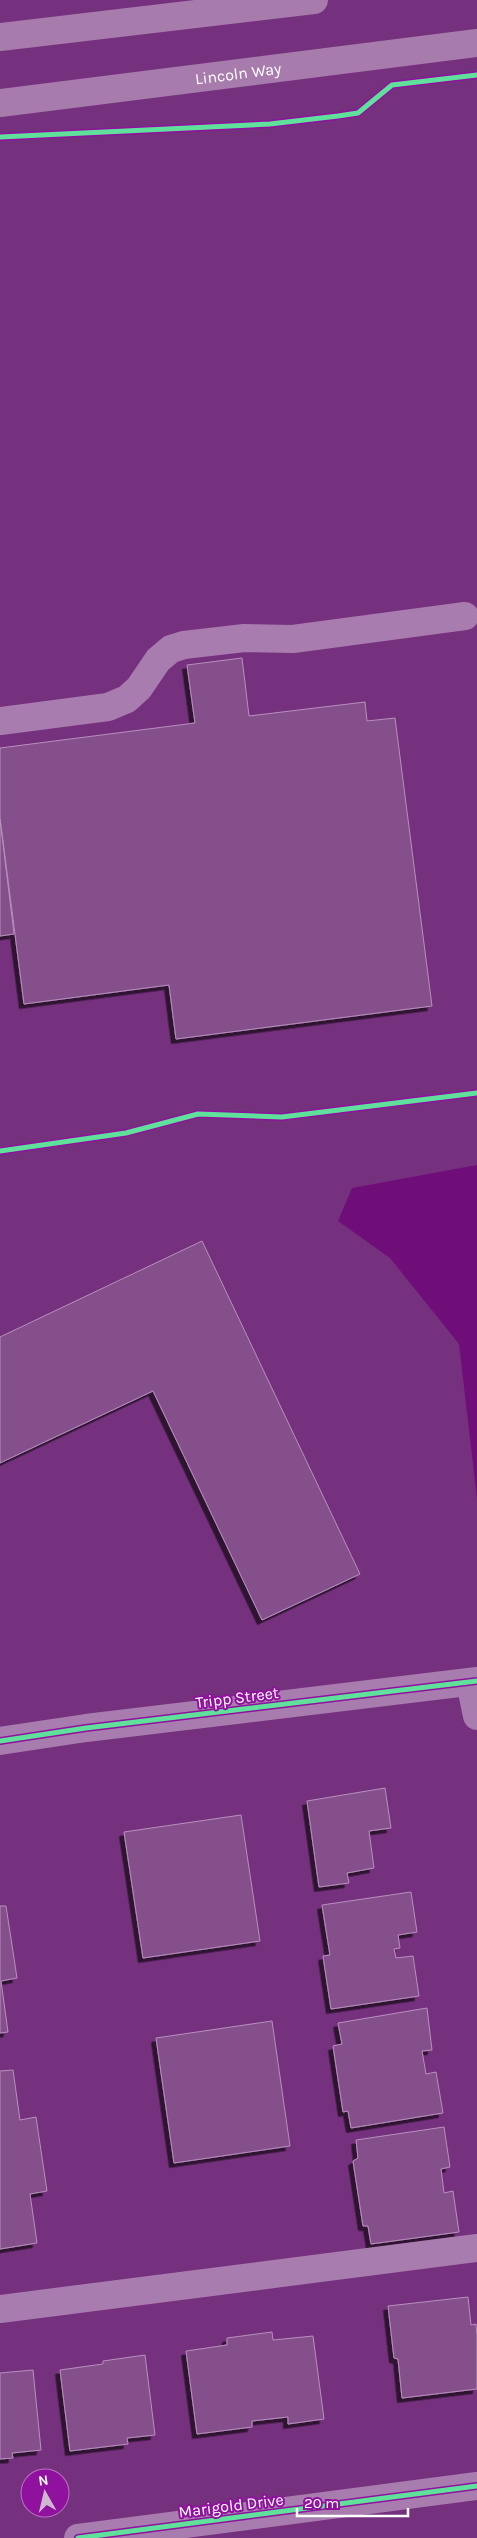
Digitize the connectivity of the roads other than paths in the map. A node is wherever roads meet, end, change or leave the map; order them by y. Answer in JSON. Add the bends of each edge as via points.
{"nodes":[{"id":1,"x":314,"y":0,"type":"edge"},
{"id":2,"x":0,"y":37,"type":"edge"},
{"id":3,"x":477,"y":43,"type":"edge"},
{"id":4,"x":0,"y":103,"type":"edge"},
{"id":5,"x":465,"y":616,"type":"dead end"},
{"id":6,"x":0,"y":721,"type":"edge"},
{"id":7,"x":473,"y":1681,"type":"edge"},
{"id":8,"x":477,"y":1716,"type":"edge"},
{"id":9,"x":0,"y":1741,"type":"edge"},
{"id":10,"x":477,"y":2248,"type":"edge"},
{"id":11,"x":0,"y":2309,"type":"edge"},
{"id":12,"x":477,"y":2486,"type":"edge"},
{"id":13,"x":78,"y":2538,"type":"edge"}],
"edges":[{"from":1,"to":2,"type":"main road"},
{"from":3,"to":4,"type":"main road","name":"Lincoln Way"},
{"from":5,"to":6,"type":"street","via":[[293,639],[244,638],[184,645],[171,649],[158,660],[139,688],[127,699],[108,707]]},
{"from":7,"to":8,"type":"street"},
{"from":7,"to":9,"type":"street","name":"Tripp Street"},
{"from":10,"to":11,"type":"street"},
{"from":12,"to":13,"type":"street","name":"Marigold Drive"}]}
